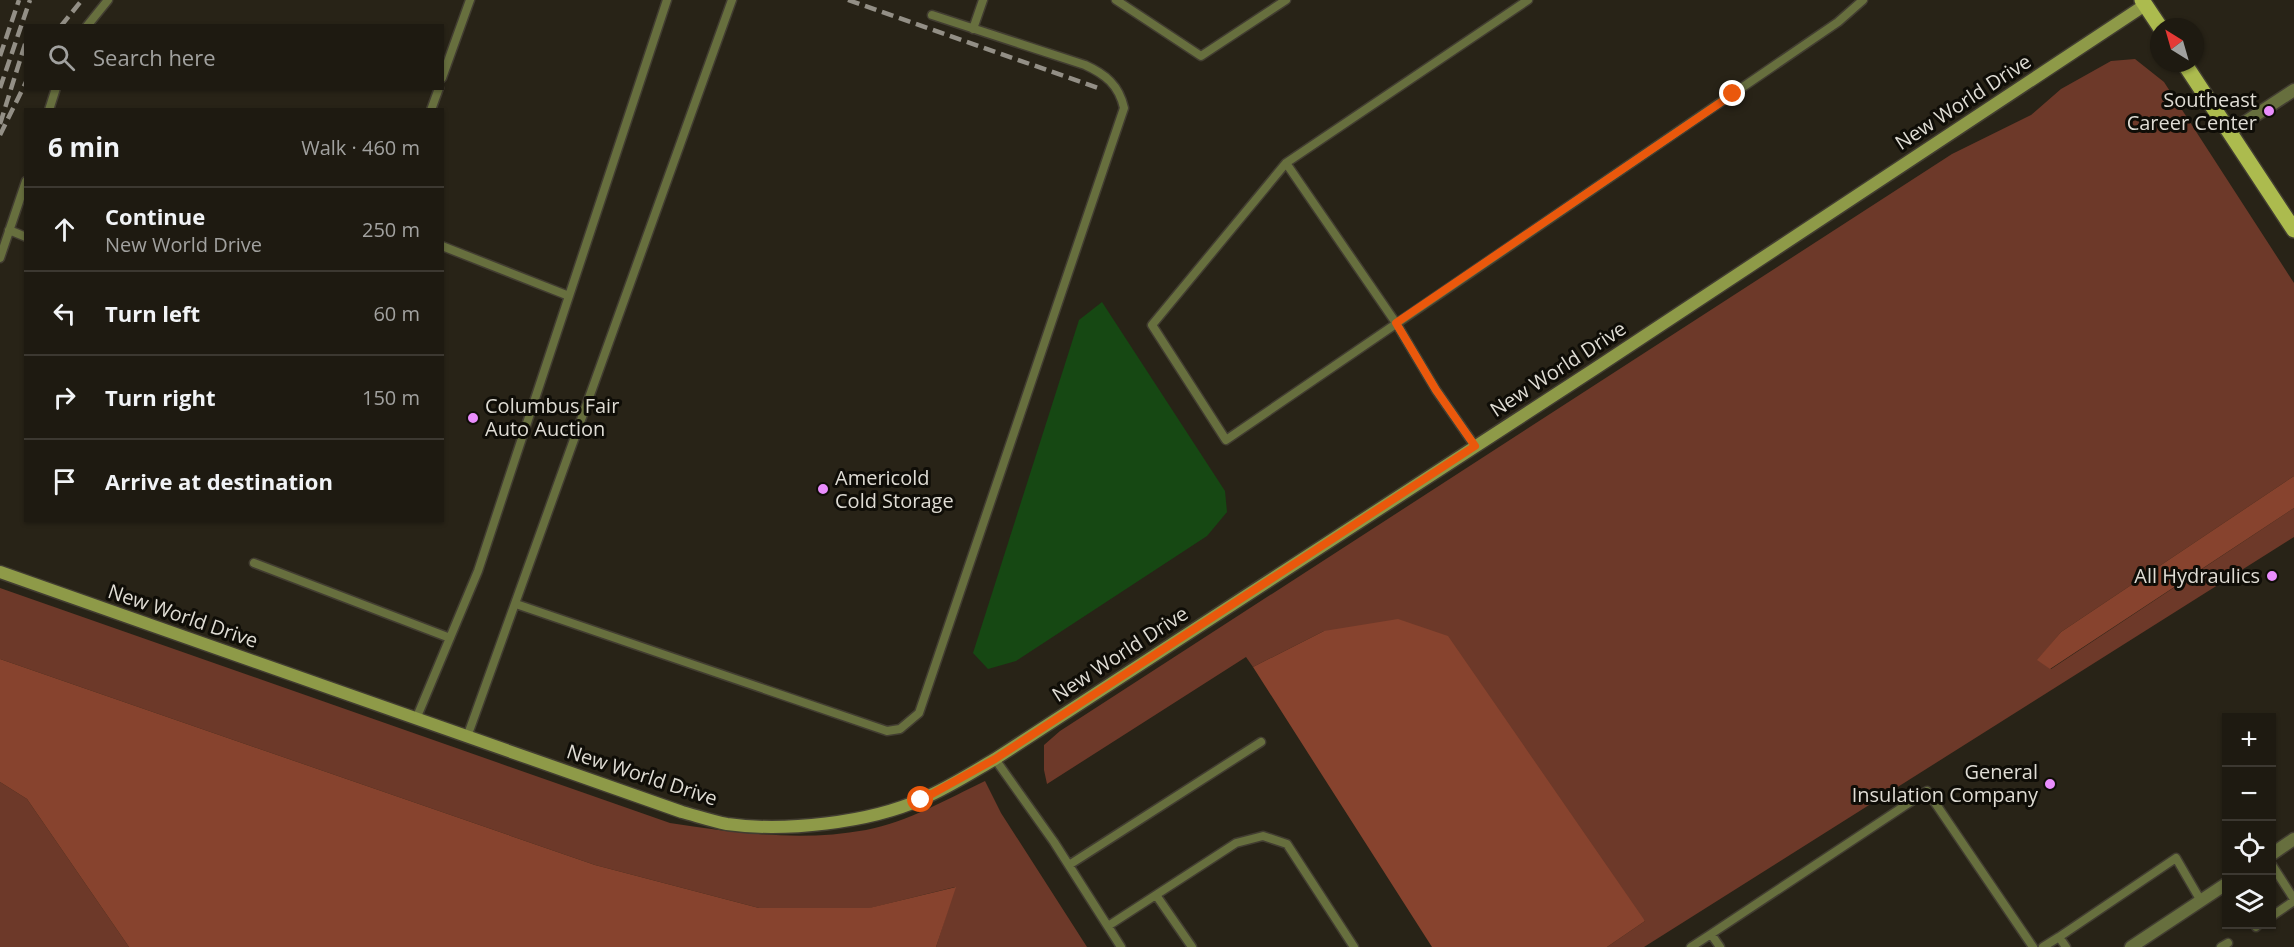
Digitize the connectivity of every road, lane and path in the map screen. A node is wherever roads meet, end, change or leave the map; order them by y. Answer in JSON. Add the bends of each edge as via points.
{"nodes":[{"id":1,"x":108,"y":0,"type":"edge"},
{"id":2,"x":470,"y":0,"type":"edge"},
{"id":3,"x":667,"y":0,"type":"edge"},
{"id":4,"x":732,"y":0,"type":"edge"},
{"id":5,"x":983,"y":0,"type":"edge"},
{"id":6,"x":1116,"y":0,"type":"edge"},
{"id":7,"x":1286,"y":0,"type":"edge"},
{"id":8,"x":1528,"y":0,"type":"edge"},
{"id":9,"x":1863,"y":0,"type":"edge"},
{"id":10,"x":2144,"y":2,"type":"edge"},
{"id":11,"x":932,"y":15,"type":"dead end"},
{"id":12,"x":2154,"y":18,"type":"edge"},
{"id":13,"x":89,"y":24,"type":"edge"},
{"id":14,"x":972,"y":29,"type":"junction"},
{"id":15,"x":444,"y":72,"type":"edge"},
{"id":16,"x":2190,"y":72,"type":"edge"},
{"id":17,"x":55,"y":90,"type":"edge"},
{"id":18,"x":438,"y":90,"type":"edge"},
{"id":19,"x":2294,"y":90,"type":"edge"},
{"id":20,"x":50,"y":108,"type":"edge"},
{"id":21,"x":432,"y":108,"type":"edge"},
{"id":22,"x":2230,"y":132,"type":"junction"},
{"id":23,"x":1286,"y":163,"type":"junction"},
{"id":24,"x":24,"y":187,"type":"edge"},
{"id":25,"x":9,"y":230,"type":"junction"},
{"id":26,"x":2294,"y":230,"type":"edge"},
{"id":27,"x":24,"y":236,"type":"edge"},
{"id":28,"x":444,"y":247,"type":"edge"},
{"id":29,"x":0,"y":258,"type":"edge"},
{"id":30,"x":569,"y":296,"type":"junction"},
{"id":31,"x":1396,"y":323,"type":"junction"},
{"id":32,"x":1475,"y":446,"type":"junction"},
{"id":33,"x":254,"y":563,"type":"dead end"},
{"id":34,"x":0,"y":572,"type":"edge"},
{"id":35,"x":516,"y":604,"type":"junction"},
{"id":36,"x":450,"y":638,"type":"junction"},
{"id":37,"x":416,"y":719,"type":"junction"},
{"id":38,"x":467,"y":736,"type":"junction"},
{"id":39,"x":1261,"y":742,"type":"dead end"},
{"id":40,"x":995,"y":759,"type":"junction"},
{"id":41,"x":2294,"y":839,"type":"edge"},
{"id":42,"x":2276,"y":851,"type":"edge"},
{"id":43,"x":1069,"y":865,"type":"junction"},
{"id":44,"x":2276,"y":872,"type":"edge"},
{"id":45,"x":2222,"y":887,"type":"edge"},
{"id":46,"x":1156,"y":895,"type":"junction"},
{"id":47,"x":2294,"y":900,"type":"edge"},
{"id":48,"x":2201,"y":901,"type":"junction"},
{"id":49,"x":2276,"y":913,"type":"edge"},
{"id":50,"x":1108,"y":926,"type":"junction"},
{"id":51,"x":1711,"y":934,"type":"junction"},
{"id":52,"x":2059,"y":937,"type":"junction"},
{"id":53,"x":2137,"y":945,"type":"edge"},
{"id":54,"x":1121,"y":947,"type":"edge"},
{"id":55,"x":1192,"y":947,"type":"edge"},
{"id":56,"x":1354,"y":947,"type":"edge"},
{"id":57,"x":1691,"y":947,"type":"edge"},
{"id":58,"x":1720,"y":947,"type":"edge"},
{"id":59,"x":2032,"y":947,"type":"edge"},
{"id":60,"x":2043,"y":947,"type":"edge"},
{"id":61,"x":2066,"y":947,"type":"edge"}],
"edges":[{"from":1,"to":13,"type":"lane"},
{"from":2,"to":15,"type":"lane"},
{"from":3,"to":30,"type":"lane"},
{"from":4,"to":35,"type":"lane"},
{"from":5,"to":14,"type":"lane"},
{"from":6,"to":7,"type":"lane","via":[[1201,57]]},
{"from":8,"to":23,"type":"lane"},
{"from":9,"to":31,"type":"lane","via":[[1838,22]]},
{"from":10,"to":12,"type":"main road"},
{"from":10,"to":32,"type":"street","name":"New World Drive"},
{"from":11,"to":14,"type":"lane"},
{"from":14,"to":35,"type":"lane","via":[[1102,73],[1121,95],[1124,108],[919,712],[900,729],[887,731]]},
{"from":16,"to":22,"type":"main road"},
{"from":17,"to":20,"type":"lane"},
{"from":18,"to":21,"type":"lane"},
{"from":19,"to":22,"type":"street"},
{"from":22,"to":26,"type":"main road"},
{"from":23,"to":31,"type":"lane"},
{"from":23,"to":31,"type":"lane","via":[[1152,325],[1226,440]]},
{"from":24,"to":25,"type":"lane"},
{"from":25,"to":27,"type":"lane"},
{"from":25,"to":29,"type":"lane"},
{"from":28,"to":30,"type":"lane"},
{"from":30,"to":36,"type":"lane","via":[[478,570]]},
{"from":31,"to":32,"type":"lane"},
{"from":32,"to":40,"type":"street","name":"New World Drive"},
{"from":33,"to":36,"type":"lane"},
{"from":34,"to":37,"type":"street","name":"New World Drive"},
{"from":35,"to":38,"type":"lane"},
{"from":36,"to":37,"type":"lane"},
{"from":37,"to":38,"type":"street","name":"New World Drive"},
{"from":38,"to":40,"type":"street","name":"New World Drive","via":[[726,824],[776,826],[867,817],[910,803]]},
{"from":39,"to":43,"type":"lane"},
{"from":40,"to":43,"type":"lane"},
{"from":41,"to":42,"type":"street"},
{"from":43,"to":50,"type":"lane"},
{"from":44,"to":47,"type":"lane"},
{"from":45,"to":48,"type":"street"},
{"from":46,"to":50,"type":"lane"},
{"from":46,"to":55,"type":"lane"},
{"from":46,"to":56,"type":"lane","via":[[1236,843],[1263,836],[1287,844]]},
{"from":47,"to":49,"type":"lane"},
{"from":48,"to":52,"type":"lane","via":[[2176,858]]},
{"from":48,"to":53,"type":"street"},
{"from":50,"to":54,"type":"lane"},
{"from":51,"to":57,"type":"lane"},
{"from":51,"to":58,"type":"lane"},
{"from":51,"to":59,"type":"lane","via":[[1927,791]]},
{"from":52,"to":60,"type":"lane"},
{"from":52,"to":61,"type":"lane"}]}
